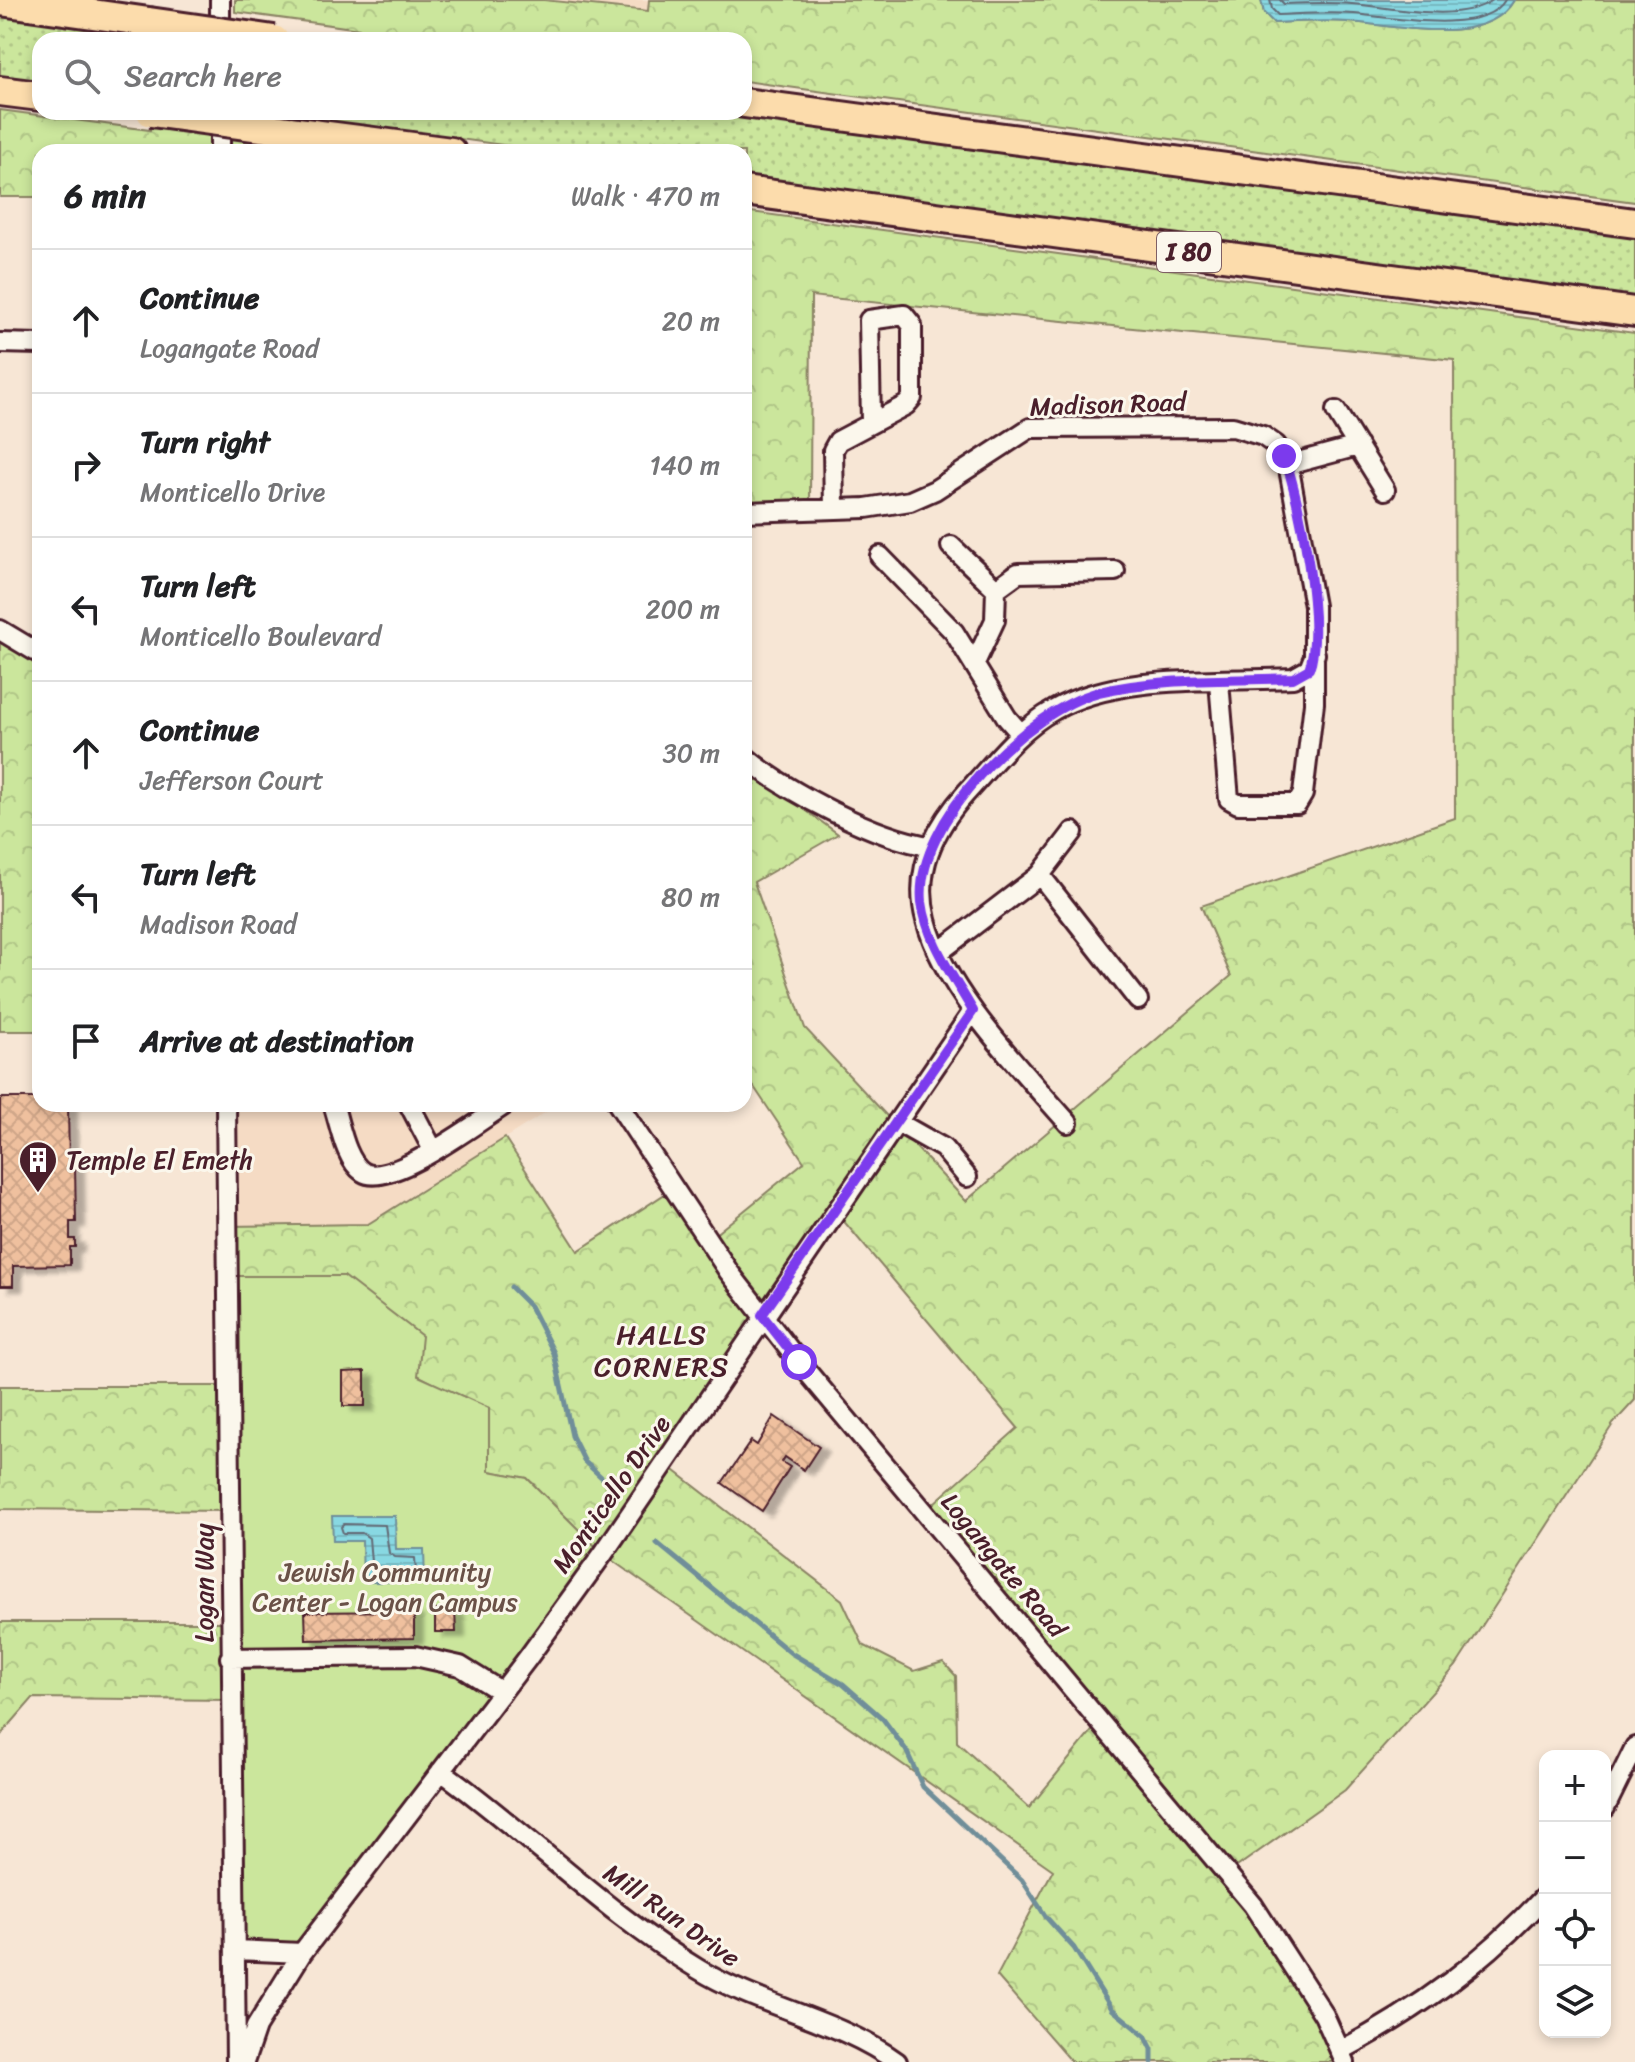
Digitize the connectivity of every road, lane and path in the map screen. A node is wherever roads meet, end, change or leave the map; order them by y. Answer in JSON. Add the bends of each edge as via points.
{"nodes":[{"id":1,"x":220,"y":0,"type":"edge"},
{"id":2,"x":0,"y":1,"type":"edge"},
{"id":3,"x":218,"y":32,"type":"edge"},
{"id":4,"x":220,"y":32,"type":"edge"},
{"id":5,"x":0,"y":91,"type":"edge"},
{"id":6,"x":32,"y":95,"type":"edge"},
{"id":7,"x":752,"y":104,"type":"edge"},
{"id":8,"x":209,"y":120,"type":"edge"},
{"id":9,"x":220,"y":120,"type":"edge"},
{"id":10,"x":220,"y":144,"type":"edge"},
{"id":11,"x":389,"y":144,"type":"edge"},
{"id":12,"x":752,"y":192,"type":"edge"},
{"id":13,"x":1635,"y":223,"type":"edge"},
{"id":14,"x":1635,"y":312,"type":"edge"},
{"id":15,"x":0,"y":343,"type":"edge"},
{"id":16,"x":32,"y":344,"type":"edge"},
{"id":17,"x":1336,"y":411,"type":"dead end"},
{"id":18,"x":871,"y":422,"type":"junction"},
{"id":19,"x":1358,"y":446,"type":"junction"},
{"id":20,"x":1287,"y":465,"type":"junction"},
{"id":21,"x":1385,"y":490,"type":"dead end"},
{"id":22,"x":834,"y":509,"type":"junction"},
{"id":23,"x":752,"y":512,"type":"edge"},
{"id":24,"x":951,"y":546,"type":"dead end"},
{"id":25,"x":880,"y":556,"type":"dead end"},
{"id":26,"x":1115,"y":571,"type":"dead end"},
{"id":27,"x":996,"y":589,"type":"junction"},
{"id":28,"x":0,"y":630,"type":"edge"},
{"id":29,"x":32,"y":649,"type":"edge"},
{"id":30,"x":1315,"y":653,"type":"junction"},
{"id":31,"x":975,"y":663,"type":"junction"},
{"id":32,"x":1219,"y":682,"type":"junction"},
{"id":33,"x":1021,"y":734,"type":"junction"},
{"id":34,"x":752,"y":763,"type":"edge"},
{"id":35,"x":1073,"y":832,"type":"dead end"},
{"id":36,"x":930,"y":846,"type":"junction"},
{"id":37,"x":1040,"y":875,"type":"junction"},
{"id":38,"x":939,"y":952,"type":"junction"},
{"id":39,"x":1138,"y":1000,"type":"dead end"},
{"id":40,"x":973,"y":1011,"type":"junction"},
{"id":41,"x":226,"y":1112,"type":"edge"},
{"id":42,"x":336,"y":1112,"type":"edge"},
{"id":43,"x":413,"y":1112,"type":"edge"},
{"id":44,"x":493,"y":1112,"type":"edge"},
{"id":45,"x":623,"y":1112,"type":"edge"},
{"id":46,"x":897,"y":1122,"type":"junction"},
{"id":47,"x":1068,"y":1123,"type":"dead end"},
{"id":48,"x":433,"y":1150,"type":"junction"},
{"id":49,"x":967,"y":1177,"type":"dead end"},
{"id":50,"x":762,"y":1315,"type":"junction"},
{"id":51,"x":230,"y":1658,"type":"junction"},
{"id":52,"x":502,"y":1692,"type":"junction"},
{"id":53,"x":1635,"y":1747,"type":"edge"},
{"id":54,"x":441,"y":1771,"type":"junction"},
{"id":55,"x":1611,"y":1796,"type":"edge"},
{"id":56,"x":1539,"y":1902,"type":"edge"},
{"id":57,"x":235,"y":1950,"type":"junction"},
{"id":58,"x":302,"y":1953,"type":"junction"},
{"id":59,"x":1343,"y":2056,"type":"edge"},
{"id":60,"x":236,"y":2062,"type":"edge"},
{"id":61,"x":244,"y":2062,"type":"edge"},
{"id":62,"x":897,"y":2062,"type":"edge"}],
"edges":[{"from":1,"to":4,"type":"street"},
{"from":2,"to":3,"type":"highway","bridge":true},
{"from":5,"to":6,"type":"highway"},
{"from":7,"to":13,"type":"highway"},
{"from":8,"to":11,"type":"highway","bridge":true},
{"from":9,"to":10,"type":"street"},
{"from":12,"to":14,"type":"highway","number":"I 80"},
{"from":15,"to":16,"type":"street"},
{"from":17,"to":19,"type":"street"},
{"from":18,"to":18,"type":"street","via":[[912,398],[912,325],[904,315],[869,320]]},
{"from":18,"to":22,"type":"street","via":[[838,441],[833,450]]},
{"from":19,"to":20,"type":"street"},
{"from":19,"to":21,"type":"street"},
{"from":20,"to":22,"type":"street","name":"Madison Road","via":[[1276,445],[1233,427],[1030,428],[910,501]]},
{"from":20,"to":30,"type":"street","name":"Madison Road","via":[[1314,606]]},
{"from":22,"to":23,"type":"street","name":"Madison Road"},
{"from":24,"to":27,"type":"street"},
{"from":25,"to":31,"type":"street","via":[[954,632]]},
{"from":26,"to":27,"type":"street","via":[[1018,573]]},
{"from":27,"to":31,"type":"street","via":[[995,620]]},
{"from":28,"to":29,"type":"street"},
{"from":30,"to":32,"type":"street","via":[[1309,669],[1293,678]]},
{"from":30,"to":32,"type":"street","name":"Madison Road","via":[[1314,703],[1303,794],[1297,804],[1238,804],[1229,799]]},
{"from":31,"to":33,"type":"street"},
{"from":32,"to":33,"type":"street","via":[[1101,692],[1052,711]]},
{"from":33,"to":36,"type":"street","via":[[950,811]]},
{"from":34,"to":36,"type":"street","via":[[820,804],[908,843]]},
{"from":35,"to":37,"type":"street"},
{"from":36,"to":38,"type":"street","via":[[922,903]]},
{"from":37,"to":38,"type":"street"},
{"from":37,"to":39,"type":"street"},
{"from":38,"to":40,"type":"street"},
{"from":40,"to":46,"type":"street","name":"Monticello Drive"},
{"from":40,"to":47,"type":"street"},
{"from":41,"to":51,"type":"street","name":"Logan Way"},
{"from":42,"to":48,"type":"street","via":[[352,1160],[364,1172],[388,1174]]},
{"from":43,"to":48,"type":"street"},
{"from":44,"to":48,"type":"street"},
{"from":45,"to":50,"type":"street","name":"Logangate Road"},
{"from":46,"to":49,"type":"street","via":[[943,1148]]},
{"from":46,"to":50,"type":"street","name":"Monticello Drive"},
{"from":50,"to":52,"type":"street","name":"Monticello Drive","via":[[665,1464]]},
{"from":50,"to":59,"type":"street","name":"Logangate Road","via":[[1253,1905],[1324,2015]]},
{"from":51,"to":52,"type":"street","via":[[415,1656],[460,1666]]},
{"from":51,"to":57,"type":"street","name":"Logan Way"},
{"from":52,"to":54,"type":"street","name":"Monticello Drive"},
{"from":53,"to":55,"type":"street"},
{"from":54,"to":58,"type":"street","name":"Monticello Drive"},
{"from":54,"to":62,"type":"street","name":"Mill Run Drive","via":[[603,1901],[697,1968]]},
{"from":56,"to":59,"type":"street","via":[[1459,1979]]},
{"from":57,"to":58,"type":"street"},
{"from":57,"to":60,"type":"street","name":"Logan Way"},
{"from":58,"to":61,"type":"street","name":"Monticello Drive","via":[[256,2027]]}]}
